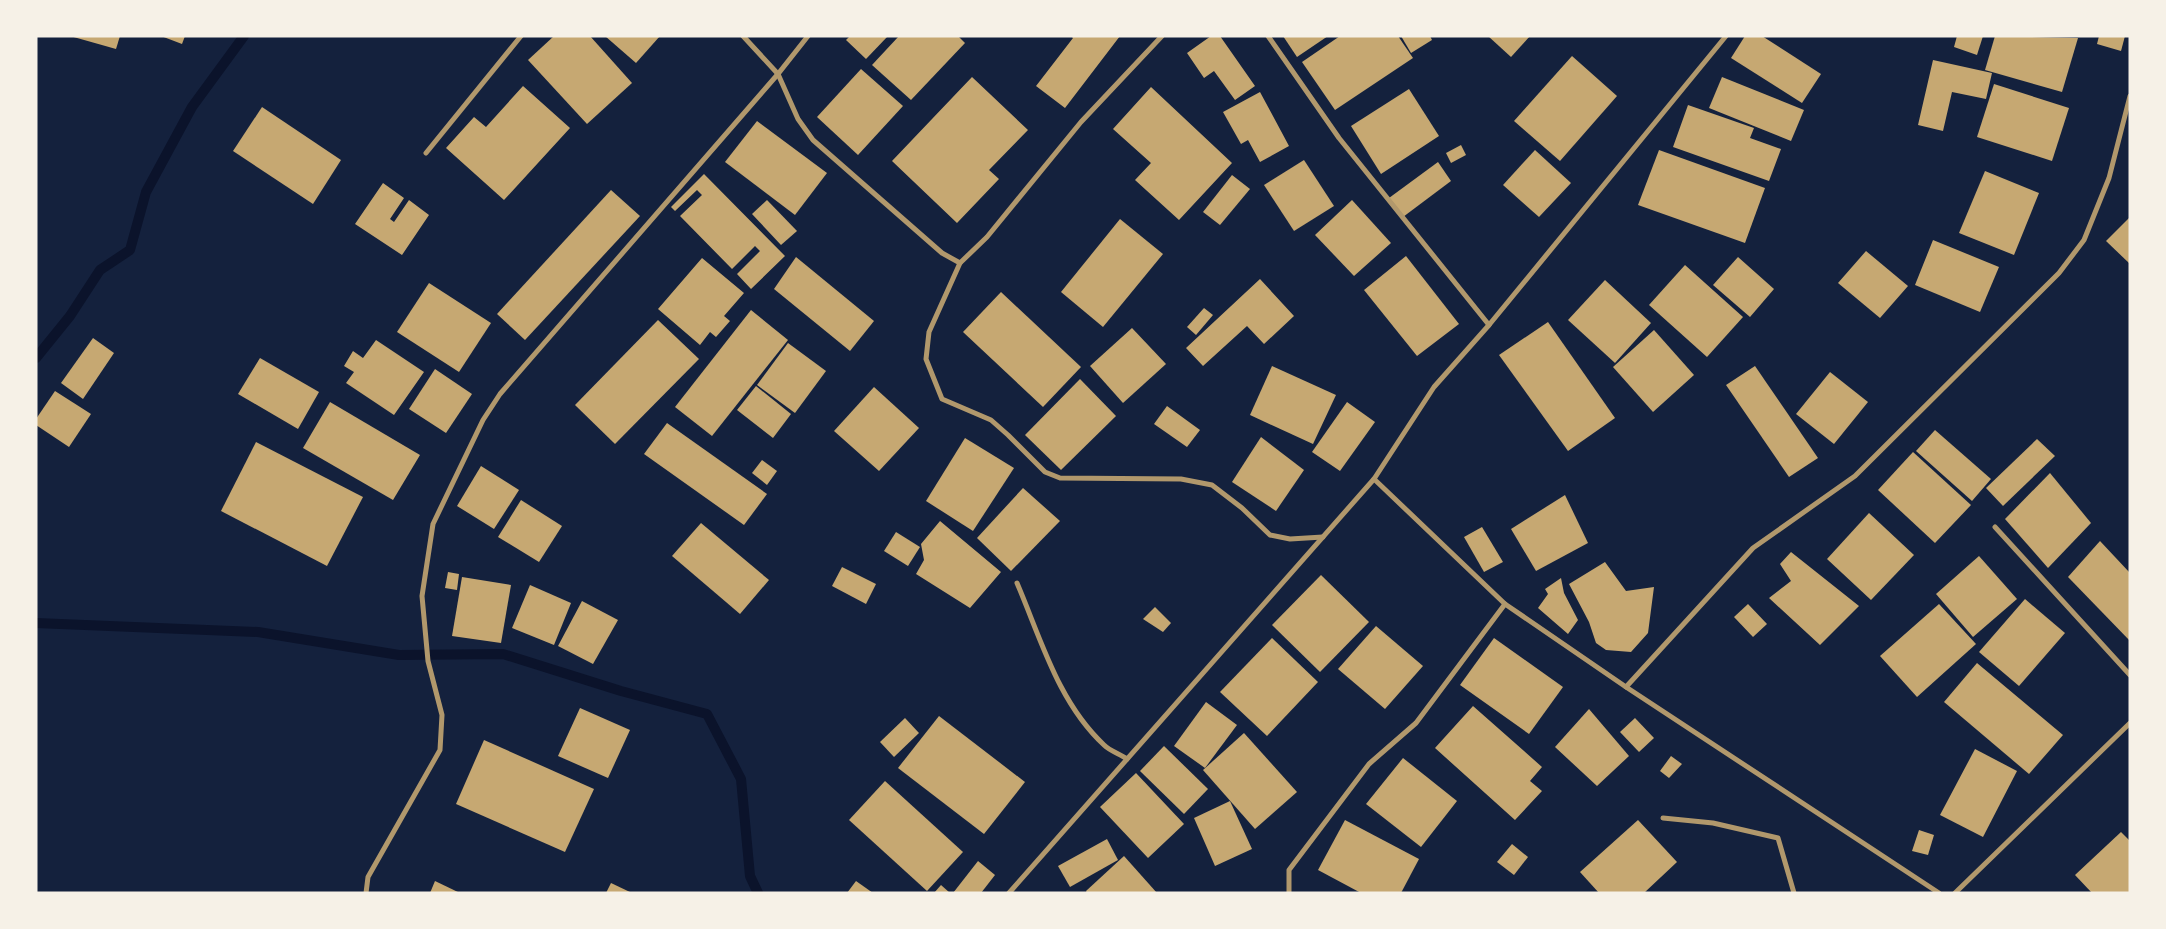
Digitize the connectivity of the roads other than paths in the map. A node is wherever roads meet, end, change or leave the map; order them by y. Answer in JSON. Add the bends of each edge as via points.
{"nodes":[{"id":1,"x":521,"y":36,"type":"edge"},
{"id":2,"x":743,"y":36,"type":"edge"},
{"id":3,"x":808,"y":36,"type":"edge"},
{"id":4,"x":1162,"y":36,"type":"edge"},
{"id":5,"x":1268,"y":36,"type":"edge"},
{"id":6,"x":1726,"y":36,"type":"edge"},
{"id":7,"x":778,"y":74,"type":"junction"},
{"id":8,"x":2130,"y":96,"type":"edge"},
{"id":9,"x":426,"y":153,"type":"dead end"},
{"id":10,"x":960,"y":263,"type":"junction"},
{"id":11,"x":1489,"y":326,"type":"junction"},
{"id":12,"x":1374,"y":479,"type":"junction"},
{"id":13,"x":1995,"y":526,"type":"dead end"},
{"id":14,"x":1322,"y":537,"type":"junction"},
{"id":15,"x":1017,"y":583,"type":"dead end"},
{"id":16,"x":1505,"y":604,"type":"junction"},
{"id":17,"x":2130,"y":676,"type":"edge"},
{"id":18,"x":1626,"y":687,"type":"junction"},
{"id":19,"x":2130,"y":723,"type":"edge"},
{"id":20,"x":1128,"y":759,"type":"junction"},
{"id":21,"x":1663,"y":818,"type":"dead end"},
{"id":22,"x":366,"y":893,"type":"edge"},
{"id":23,"x":1009,"y":893,"type":"edge"},
{"id":24,"x":1290,"y":893,"type":"edge"},
{"id":25,"x":1794,"y":893,"type":"edge"},
{"id":26,"x":1939,"y":893,"type":"edge"},
{"id":27,"x":1955,"y":893,"type":"edge"}],
"edges":[{"from":1,"to":9,"type":"street"},
{"from":2,"to":7,"type":"street"},
{"from":3,"to":7,"type":"street"},
{"from":4,"to":10,"type":"street","via":[[1081,122],[987,237]]},
{"from":5,"to":11,"type":"street","via":[[1339,138]]},
{"from":6,"to":11,"type":"street"},
{"from":7,"to":10,"type":"street","via":[[798,119],[812,140],[942,253]]},
{"from":7,"to":22,"type":"street","via":[[500,394],[483,420],[433,524],[422,596],[428,661],[442,715],[440,750],[368,877]]},
{"from":8,"to":18,"type":"street","via":[[2109,178],[2095,214],[2084,240],[2059,273],[1855,476],[1753,548]]},
{"from":10,"to":14,"type":"street","via":[[929,332],[926,359],[942,399],[990,420],[1045,472],[1060,478],[1181,479],[1212,485],[1270,534],[1290,539]]},
{"from":11,"to":12,"type":"street","via":[[1434,387]]},
{"from":12,"to":14,"type":"street"},
{"from":12,"to":16,"type":"street"},
{"from":13,"to":17,"type":"street"},
{"from":14,"to":20,"type":"street"},
{"from":15,"to":20,"type":"street","via":[[1051,668],[1072,705],[1105,746]]},
{"from":16,"to":18,"type":"street"},
{"from":16,"to":24,"type":"street","via":[[1416,723],[1369,764],[1295,863],[1290,870]]},
{"from":18,"to":26,"type":"street"},
{"from":19,"to":27,"type":"street"},
{"from":20,"to":23,"type":"street"},
{"from":21,"to":25,"type":"street","via":[[1713,823],[1778,838]]}]}
